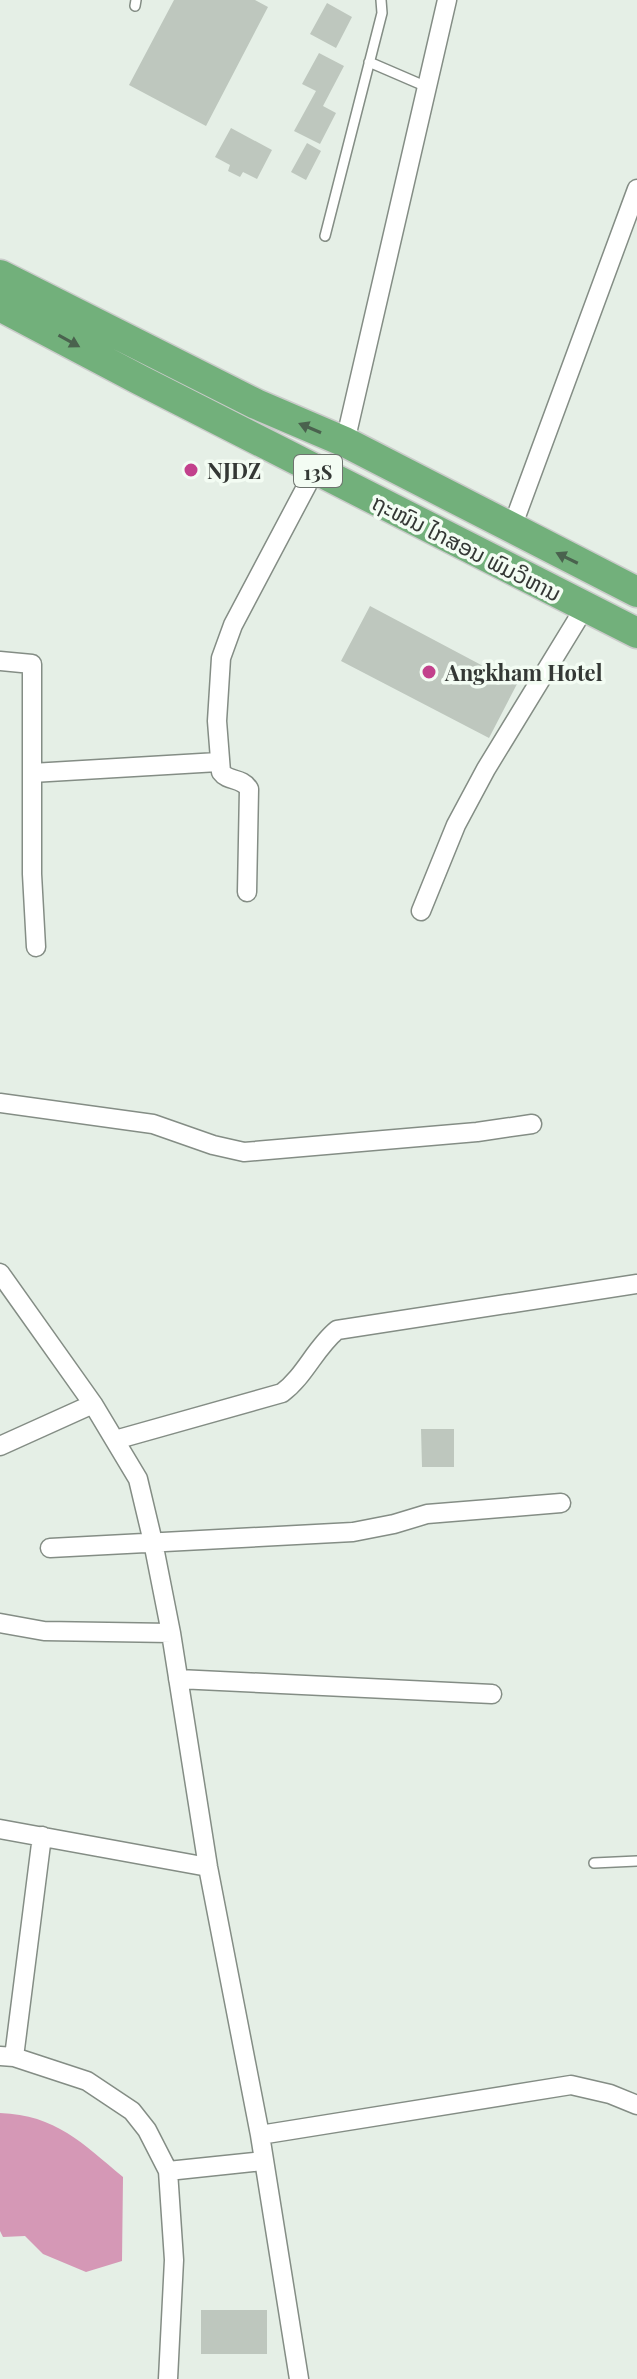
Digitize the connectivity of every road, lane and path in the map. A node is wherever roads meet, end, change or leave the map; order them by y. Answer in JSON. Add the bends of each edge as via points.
{"nodes":[{"id":1,"x":381,"y":0,"type":"edge"},
{"id":2,"x":447,"y":0,"type":"edge"},
{"id":3,"x":369,"y":62,"type":"junction"},
{"id":4,"x":427,"y":87,"type":"junction"},
{"id":5,"x":637,"y":189,"type":"edge"},
{"id":6,"x":325,"y":236,"type":"dead end"},
{"id":7,"x":0,"y":275,"type":"edge"},
{"id":8,"x":0,"y":306,"type":"edge"},
{"id":9,"x":345,"y":442,"type":"junction"},
{"id":10,"x":315,"y":470,"type":"junction"},
{"id":11,"x":511,"y":530,"type":"junction"},
{"id":12,"x":637,"y":592,"type":"edge"},
{"id":13,"x":585,"y":607,"type":"junction"},
{"id":14,"x":634,"y":624,"type":"edge"},
{"id":15,"x":0,"y":661,"type":"edge"},
{"id":16,"x":218,"y":762,"type":"junction"},
{"id":17,"x":32,"y":773,"type":"junction"},
{"id":18,"x":247,"y":892,"type":"dead end"},
{"id":19,"x":421,"y":911,"type":"dead end"},
{"id":20,"x":36,"y":947,"type":"dead end"},
{"id":21,"x":0,"y":1103,"type":"edge"},
{"id":22,"x":532,"y":1124,"type":"dead end"},
{"id":23,"x":0,"y":1273,"type":"edge"},
{"id":24,"x":637,"y":1284,"type":"edge"},
{"id":25,"x":93,"y":1404,"type":"junction"},
{"id":26,"x":115,"y":1440,"type":"junction"},
{"id":27,"x":0,"y":1446,"type":"edge"},
{"id":28,"x":561,"y":1503,"type":"dead end"},
{"id":29,"x":153,"y":1542,"type":"junction"},
{"id":30,"x":50,"y":1548,"type":"dead end"},
{"id":31,"x":0,"y":1623,"type":"edge"},
{"id":32,"x":171,"y":1633,"type":"junction"},
{"id":33,"x":178,"y":1679,"type":"junction"},
{"id":34,"x":492,"y":1694,"type":"dead end"},
{"id":35,"x":0,"y":1829,"type":"edge"},
{"id":36,"x":42,"y":1836,"type":"junction"},
{"id":37,"x":637,"y":1861,"type":"edge"},
{"id":38,"x":594,"y":1863,"type":"dead end"},
{"id":39,"x":208,"y":1867,"type":"junction"},
{"id":40,"x":7,"y":2056,"type":"edge"},
{"id":41,"x":637,"y":2105,"type":"edge"},
{"id":42,"x":260,"y":2135,"type":"junction"},
{"id":43,"x":263,"y":2161,"type":"junction"},
{"id":44,"x":168,"y":2171,"type":"junction"},
{"id":45,"x":168,"y":2379,"type":"edge"},
{"id":46,"x":299,"y":2379,"type":"edge"}],
"edges":[{"from":1,"to":3,"type":"lane"},
{"from":2,"to":4,"type":"street"},
{"from":3,"to":4,"type":"lane"},
{"from":3,"to":6,"type":"lane"},
{"from":4,"to":9,"type":"street"},
{"from":5,"to":11,"type":"street"},
{"from":9,"to":7,"type":"highway","name":"ຖະໜົນ ໄກສອນ ພົມວິຫານ","number":"13S","one_way":true,"via":[[256,404]]},
{"from":8,"to":10,"type":"highway","name":"ຖະໜົນ ໄກສອນ ພົມວິຫານ","number":"13S","one_way":true},
{"from":9,"to":11,"type":"highway","name":"ຖະໜົນ ໄກສອນ ພົມວິຫານ","number":"13S"},
{"from":10,"to":13,"type":"highway","name":"ຖະໜົນ ໄກສອນ ພົມວິຫານ","number":"13S"},
{"from":10,"to":16,"type":"street","via":[[233,625],[221,658]]},
{"from":12,"to":11,"type":"highway","name":"ຖະໜົນ ໄກສອນ ພົມວິຫານ","number":"13S","one_way":true},
{"from":13,"to":14,"type":"highway","name":"ຖະໜົນ ໄກສອນ ພົມວິຫານ","number":"13S"},
{"from":13,"to":19,"type":"street","via":[[486,769]]},
{"from":15,"to":17,"type":"street","via":[[32,664]]},
{"from":16,"to":17,"type":"street"},
{"from":16,"to":18,"type":"street","via":[[222,775],[249,789]]},
{"from":17,"to":20,"type":"street"},
{"from":21,"to":22,"type":"street","via":[[153,1124],[244,1152]]},
{"from":23,"to":25,"type":"street"},
{"from":24,"to":26,"type":"street","via":[[337,1330],[282,1393]]},
{"from":25,"to":26,"type":"street"},
{"from":25,"to":27,"type":"street"},
{"from":26,"to":29,"type":"street","via":[[138,1479]]},
{"from":28,"to":29,"type":"street","via":[[427,1514],[353,1532]]},
{"from":29,"to":30,"type":"street"},
{"from":29,"to":32,"type":"street"},
{"from":31,"to":32,"type":"street","via":[[44,1631]]},
{"from":32,"to":33,"type":"street"},
{"from":33,"to":34,"type":"street"},
{"from":33,"to":39,"type":"street"},
{"from":35,"to":36,"type":"street"},
{"from":36,"to":39,"type":"street"},
{"from":36,"to":40,"type":"street"},
{"from":37,"to":38,"type":"lane"},
{"from":39,"to":42,"type":"street"},
{"from":40,"to":44,"type":"street","via":[[77,2077],[111,2095],[147,2130]]},
{"from":41,"to":42,"type":"street","via":[[571,2085]]},
{"from":42,"to":43,"type":"street"},
{"from":43,"to":44,"type":"street"},
{"from":43,"to":46,"type":"street"},
{"from":44,"to":45,"type":"street","via":[[174,2260]]}]}
